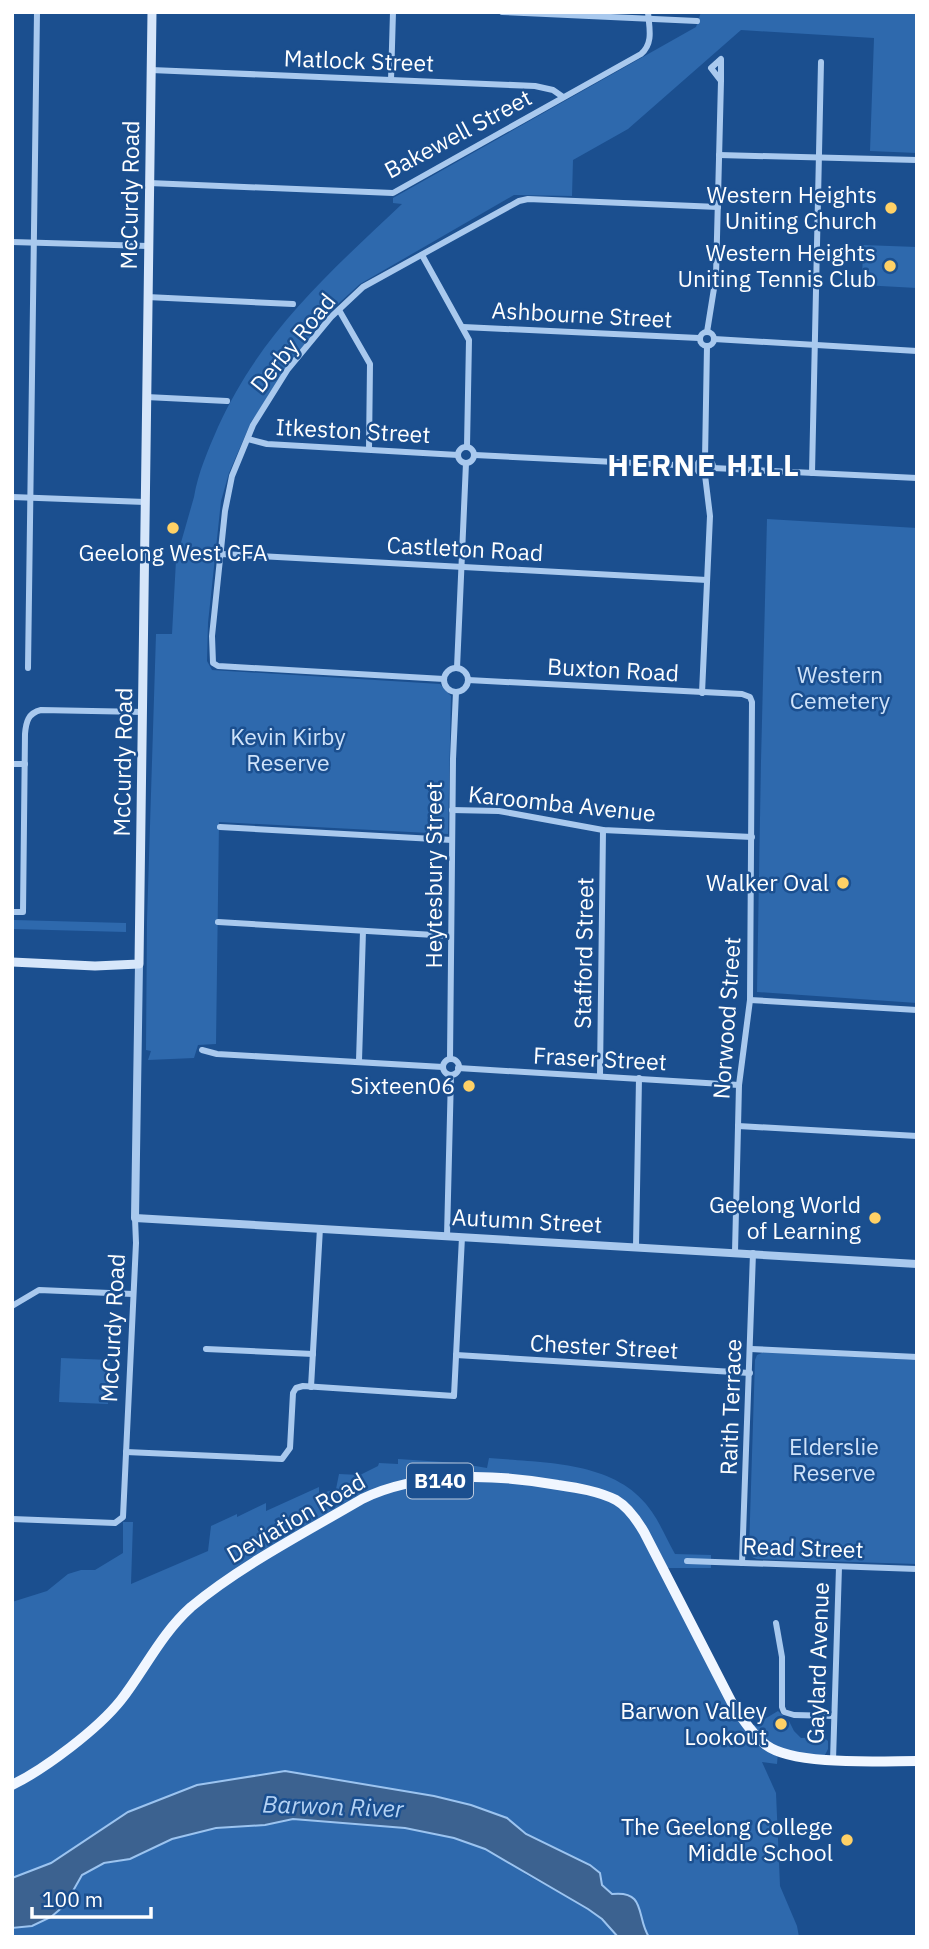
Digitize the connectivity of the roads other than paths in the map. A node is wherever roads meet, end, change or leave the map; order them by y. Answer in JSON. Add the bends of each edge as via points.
{"nodes":[{"id":1,"x":37,"y":12,"type":"edge"},
{"id":2,"x":152,"y":12,"type":"edge"},
{"id":3,"x":393,"y":12,"type":"edge"},
{"id":4,"x":502,"y":12,"type":"edge"},
{"id":5,"x":648,"y":15,"type":"edge"},
{"id":6,"x":697,"y":21,"type":"dead end"},
{"id":7,"x":821,"y":62,"type":"dead end"},
{"id":8,"x":150,"y":70,"type":"junction"},
{"id":9,"x":391,"y":80,"type":"junction"},
{"id":10,"x":721,"y":81,"type":"dead end"},
{"id":11,"x":563,"y":97,"type":"junction"},
{"id":12,"x":719,"y":155,"type":"junction"},
{"id":13,"x":819,"y":157,"type":"junction"},
{"id":14,"x":917,"y":160,"type":"edge"},
{"id":15,"x":149,"y":183,"type":"junction"},
{"id":16,"x":718,"y":207,"type":"junction"},
{"id":17,"x":12,"y":242,"type":"edge"},
{"id":18,"x":34,"y":242,"type":"junction"},
{"id":19,"x":148,"y":246,"type":"junction"},
{"id":20,"x":422,"y":255,"type":"junction"},
{"id":21,"x":147,"y":297,"type":"junction"},
{"id":22,"x":293,"y":304,"type":"dead end"},
{"id":23,"x":339,"y":310,"type":"junction"},
{"id":24,"x":463,"y":327,"type":"junction"},
{"id":25,"x":707,"y":332,"type":"junction"},
{"id":26,"x":699,"y":338,"type":"junction"},
{"id":27,"x":714,"y":339,"type":"junction"},
{"id":28,"x":707,"y":346,"type":"junction"},
{"id":29,"x":815,"y":346,"type":"junction"},
{"id":30,"x":917,"y":351,"type":"edge"},
{"id":31,"x":146,"y":397,"type":"junction"},
{"id":32,"x":228,"y":401,"type":"dead end"},
{"id":33,"x":248,"y":439,"type":"junction"},
{"id":34,"x":467,"y":446,"type":"junction"},
{"id":35,"x":369,"y":449,"type":"junction"},
{"id":36,"x":458,"y":455,"type":"junction"},
{"id":37,"x":475,"y":455,"type":"junction"},
{"id":38,"x":705,"y":459,"type":"junction"},
{"id":39,"x":466,"y":463,"type":"junction"},
{"id":40,"x":697,"y":466,"type":"junction"},
{"id":41,"x":713,"y":468,"type":"junction"},
{"id":42,"x":812,"y":473,"type":"junction"},
{"id":43,"x":705,"y":475,"type":"junction"},
{"id":44,"x":917,"y":478,"type":"edge"},
{"id":45,"x":12,"y":497,"type":"edge"},
{"id":46,"x":30,"y":498,"type":"junction"},
{"id":47,"x":145,"y":502,"type":"junction"},
{"id":48,"x":221,"y":554,"type":"junction"},
{"id":49,"x":461,"y":566,"type":"junction"},
{"id":50,"x":707,"y":580,"type":"junction"},
{"id":51,"x":28,"y":668,"type":"dead end"},
{"id":52,"x":457,"y":668,"type":"junction"},
{"id":53,"x":444,"y":679,"type":"junction"},
{"id":54,"x":468,"y":680,"type":"junction"},
{"id":55,"x":456,"y":692,"type":"junction"},
{"id":56,"x":702,"y":693,"type":"junction"},
{"id":57,"x":752,"y":702,"type":"joint"},
{"id":58,"x":143,"y":712,"type":"junction"},
{"id":59,"x":12,"y":764,"type":"edge"},
{"id":60,"x":25,"y":764,"type":"junction"},
{"id":61,"x":452,"y":810,"type":"junction"},
{"id":62,"x":220,"y":827,"type":"dead end"},
{"id":63,"x":603,"y":830,"type":"junction"},
{"id":64,"x":751,"y":837,"type":"junction"},
{"id":65,"x":452,"y":840,"type":"junction"},
{"id":66,"x":12,"y":912,"type":"edge"},
{"id":67,"x":218,"y":922,"type":"dead end"},
{"id":68,"x":363,"y":931,"type":"junction"},
{"id":69,"x":451,"y":936,"type":"junction"},
{"id":70,"x":12,"y":962,"type":"edge"},
{"id":71,"x":139,"y":964,"type":"junction"},
{"id":72,"x":750,"y":1000,"type":"junction"},
{"id":73,"x":917,"y":1010,"type":"edge"},
{"id":74,"x":202,"y":1051,"type":"dead end"},
{"id":75,"x":450,"y":1059,"type":"junction"},
{"id":76,"x":359,"y":1061,"type":"junction"},
{"id":77,"x":443,"y":1066,"type":"junction"},
{"id":78,"x":458,"y":1068,"type":"junction"},
{"id":79,"x":451,"y":1075,"type":"junction"},
{"id":80,"x":600,"y":1075,"type":"junction"},
{"id":81,"x":639,"y":1078,"type":"junction"},
{"id":82,"x":739,"y":1085,"type":"junction"},
{"id":83,"x":738,"y":1126,"type":"junction"},
{"id":84,"x":917,"y":1136,"type":"edge"},
{"id":85,"x":135,"y":1218,"type":"junction"},
{"id":86,"x":320,"y":1228,"type":"junction"},
{"id":87,"x":447,"y":1236,"type":"junction"},
{"id":88,"x":461,"y":1237,"type":"junction"},
{"id":89,"x":636,"y":1247,"type":"junction"},
{"id":90,"x":735,"y":1252,"type":"junction"},
{"id":91,"x":753,"y":1253,"type":"junction"},
{"id":92,"x":917,"y":1264,"type":"edge"},
{"id":93,"x":133,"y":1294,"type":"junction"},
{"id":94,"x":12,"y":1306,"type":"edge"},
{"id":95,"x":206,"y":1349,"type":"dead end"},
{"id":96,"x":751,"y":1349,"type":"junction"},
{"id":97,"x":313,"y":1354,"type":"junction"},
{"id":98,"x":456,"y":1355,"type":"junction"},
{"id":99,"x":917,"y":1357,"type":"edge"},
{"id":100,"x":750,"y":1373,"type":"junction"},
{"id":101,"x":311,"y":1387,"type":"junction"},
{"id":102,"x":126,"y":1452,"type":"junction"},
{"id":103,"x":12,"y":1519,"type":"edge"},
{"id":104,"x":687,"y":1561,"type":"dead end"},
{"id":105,"x":742,"y":1563,"type":"junction"},
{"id":106,"x":839,"y":1567,"type":"junction"},
{"id":107,"x":917,"y":1569,"type":"edge"},
{"id":108,"x":776,"y":1623,"type":"dead end"},
{"id":109,"x":834,"y":1716,"type":"junction"},
{"id":110,"x":833,"y":1760,"type":"junction"},
{"id":111,"x":917,"y":1761,"type":"edge"},
{"id":112,"x":12,"y":1784,"type":"edge"}],
"edges":[{"from":1,"to":18,"type":"street"},
{"from":2,"to":8,"type":"main road","name":"McCurdy Road"},
{"from":3,"to":9,"type":"street"},
{"from":4,"to":5,"type":"street"},
{"from":5,"to":6,"type":"street"},
{"from":5,"to":11,"type":"street","name":"Bakewell Street","via":[[650,39],[645,51]]},
{"from":7,"to":13,"type":"street"},
{"from":8,"to":9,"type":"street","name":"Matlock Street"},
{"from":8,"to":15,"type":"main road","name":"McCurdy Road"},
{"from":9,"to":11,"type":"street","name":"Matlock Street","via":[[535,86]]},
{"from":10,"to":12,"type":"street"},
{"from":11,"to":15,"type":"street","name":"Bakewell Street","via":[[393,193]]},
{"from":12,"to":13,"type":"street"},
{"from":12,"to":16,"type":"street"},
{"from":13,"to":14,"type":"street"},
{"from":13,"to":29,"type":"street"},
{"from":15,"to":19,"type":"main road","name":"McCurdy Road"},
{"from":16,"to":20,"type":"street","name":"Derby Road","via":[[524,199]]},
{"from":16,"to":25,"type":"street","via":[[716,276]]},
{"from":17,"to":18,"type":"street"},
{"from":18,"to":19,"type":"street"},
{"from":18,"to":46,"type":"street"},
{"from":19,"to":21,"type":"main road","name":"McCurdy Road"},
{"from":20,"to":23,"type":"street","name":"Derby Road","via":[[363,287]]},
{"from":20,"to":24,"type":"street"},
{"from":21,"to":22,"type":"street"},
{"from":21,"to":31,"type":"main road","name":"McCurdy Road"},
{"from":23,"to":33,"type":"street","name":"Derby Road","via":[[288,369]]},
{"from":23,"to":35,"type":"street","via":[[370,364]]},
{"from":24,"to":26,"type":"street","name":"Ashbourne Street"},
{"from":24,"to":34,"type":"street","via":[[469,340]]},
{"from":25,"to":26,"type":"street"},
{"from":25,"to":27,"type":"street"},
{"from":26,"to":28,"type":"street"},
{"from":27,"to":28,"type":"street"},
{"from":27,"to":29,"type":"street"},
{"from":28,"to":38,"type":"street"},
{"from":29,"to":30,"type":"street"},
{"from":29,"to":42,"type":"street"},
{"from":31,"to":32,"type":"street"},
{"from":31,"to":47,"type":"main road","name":"McCurdy Road"},
{"from":33,"to":35,"type":"street","name":"Itkeston Street"},
{"from":33,"to":48,"type":"street","name":"Derby Road","via":[[232,476]]},
{"from":34,"to":36,"type":"street"},
{"from":34,"to":37,"type":"street"},
{"from":35,"to":36,"type":"street","name":"Itkeston Street"},
{"from":36,"to":39,"type":"street"},
{"from":37,"to":39,"type":"street"},
{"from":37,"to":40,"type":"street"},
{"from":38,"to":40,"type":"street"},
{"from":38,"to":41,"type":"street"},
{"from":39,"to":49,"type":"street"},
{"from":40,"to":43,"type":"street"},
{"from":41,"to":42,"type":"street"},
{"from":41,"to":43,"type":"street"},
{"from":42,"to":44,"type":"street"},
{"from":43,"to":50,"type":"street","via":[[710,516]]},
{"from":45,"to":46,"type":"street"},
{"from":46,"to":47,"type":"street"},
{"from":46,"to":51,"type":"street"},
{"from":47,"to":58,"type":"main road","name":"McCurdy Road"},
{"from":48,"to":49,"type":"street","name":"Castleton Road"},
{"from":48,"to":53,"type":"street","name":"Derby Road","via":[[211,659],[218,666]]},
{"from":49,"to":50,"type":"street","name":"Castleton Road"},
{"from":49,"to":52,"type":"street"},
{"from":50,"to":56,"type":"street"},
{"from":52,"to":53,"type":"street"},
{"from":52,"to":54,"type":"street"},
{"from":53,"to":55,"type":"street"},
{"from":54,"to":55,"type":"street","via":[[466,687]]},
{"from":54,"to":56,"type":"street","name":"Buxton Road"},
{"from":55,"to":61,"type":"street","name":"Heytesbury Street"},
{"from":56,"to":57,"type":"street","name":"Buxton Road","via":[[742,694]]},
{"from":57,"to":64,"type":"street","name":"Norwood Street"},
{"from":58,"to":60,"type":"street","via":[[34,712],[26,725]]},
{"from":58,"to":71,"type":"main road","name":"McCurdy Road"},
{"from":59,"to":60,"type":"street"},
{"from":60,"to":66,"type":"street","via":[[23,912]]},
{"from":61,"to":63,"type":"street","name":"Karoomba Avenue","via":[[499,811]]},
{"from":61,"to":65,"type":"street","name":"Heytesbury Street"},
{"from":62,"to":65,"type":"street"},
{"from":63,"to":64,"type":"street","name":"Karoomba Avenue"},
{"from":63,"to":80,"type":"street","name":"Stafford Street"},
{"from":64,"to":72,"type":"street","name":"Norwood Street"},
{"from":65,"to":69,"type":"street","name":"Heytesbury Street"},
{"from":67,"to":68,"type":"street"},
{"from":68,"to":69,"type":"street"},
{"from":68,"to":76,"type":"street"},
{"from":69,"to":75,"type":"street","name":"Heytesbury Street"},
{"from":70,"to":71,"type":"main road"},
{"from":71,"to":85,"type":"street","name":"McCurdy Road"},
{"from":72,"to":73,"type":"street"},
{"from":72,"to":82,"type":"street","name":"Norwood Street"},
{"from":74,"to":76,"type":"street"},
{"from":75,"to":77,"type":"street"},
{"from":75,"to":78,"type":"street"},
{"from":76,"to":77,"type":"street"},
{"from":77,"to":79,"type":"street"},
{"from":78,"to":79,"type":"street"},
{"from":78,"to":80,"type":"street","name":"Fraser Street"},
{"from":79,"to":87,"type":"street"},
{"from":80,"to":81,"type":"street","name":"Fraser Street"},
{"from":81,"to":82,"type":"street","name":"Fraser Street"},
{"from":81,"to":89,"type":"street"},
{"from":82,"to":83,"type":"street","name":"Norwood Street"},
{"from":83,"to":84,"type":"street"},
{"from":83,"to":90,"type":"street","name":"Norwood Street"},
{"from":85,"to":86,"type":"street","name":"Autumn Street"},
{"from":85,"to":93,"type":"street","name":"McCurdy Road"},
{"from":86,"to":87,"type":"street","name":"Autumn Street"},
{"from":86,"to":97,"type":"street"},
{"from":87,"to":88,"type":"street","name":"Autumn Street"},
{"from":88,"to":89,"type":"street","name":"Autumn Street"},
{"from":88,"to":98,"type":"street"},
{"from":89,"to":90,"type":"street","name":"Autumn Street"},
{"from":90,"to":91,"type":"street","name":"Autumn Street"},
{"from":91,"to":92,"type":"street","name":"Autumn Street"},
{"from":91,"to":96,"type":"street","name":"Raith Terrace"},
{"from":93,"to":94,"type":"street","via":[[39,1290]]},
{"from":93,"to":102,"type":"street","name":"McCurdy Road"},
{"from":95,"to":97,"type":"street"},
{"from":96,"to":99,"type":"street"},
{"from":96,"to":100,"type":"street","name":"Raith Terrace"},
{"from":97,"to":101,"type":"street"},
{"from":98,"to":100,"type":"street","name":"Chester Street"},
{"from":98,"to":101,"type":"street","via":[[454,1396]]},
{"from":100,"to":105,"type":"street","name":"Raith Terrace"},
{"from":101,"to":102,"type":"street","via":[[296,1388],[293,1393],[290,1448],[279,1460]]},
{"from":102,"to":103,"type":"street","name":"McCurdy Road","via":[[124,1511],[116,1523]]},
{"from":104,"to":105,"type":"street","name":"Read Street"},
{"from":105,"to":106,"type":"street","name":"Read Street"},
{"from":106,"to":107,"type":"street","name":"Read Street"},
{"from":106,"to":109,"type":"street","name":"Gaylard Avenue"},
{"from":108,"to":109,"type":"street","via":[[784,1712]]},
{"from":109,"to":110,"type":"street","name":"Gaylard Avenue"},
{"from":110,"to":111,"type":"main road","number":"B140"},
{"from":110,"to":112,"type":"main road","name":"Deviation Road","number":"B140","via":[[782,1753],[768,1747],[749,1728],[644,1532],[619,1501],[585,1489],[533,1480],[476,1477],[384,1489],[230,1579],[191,1608],[162,1639],[99,1724]]}]}
